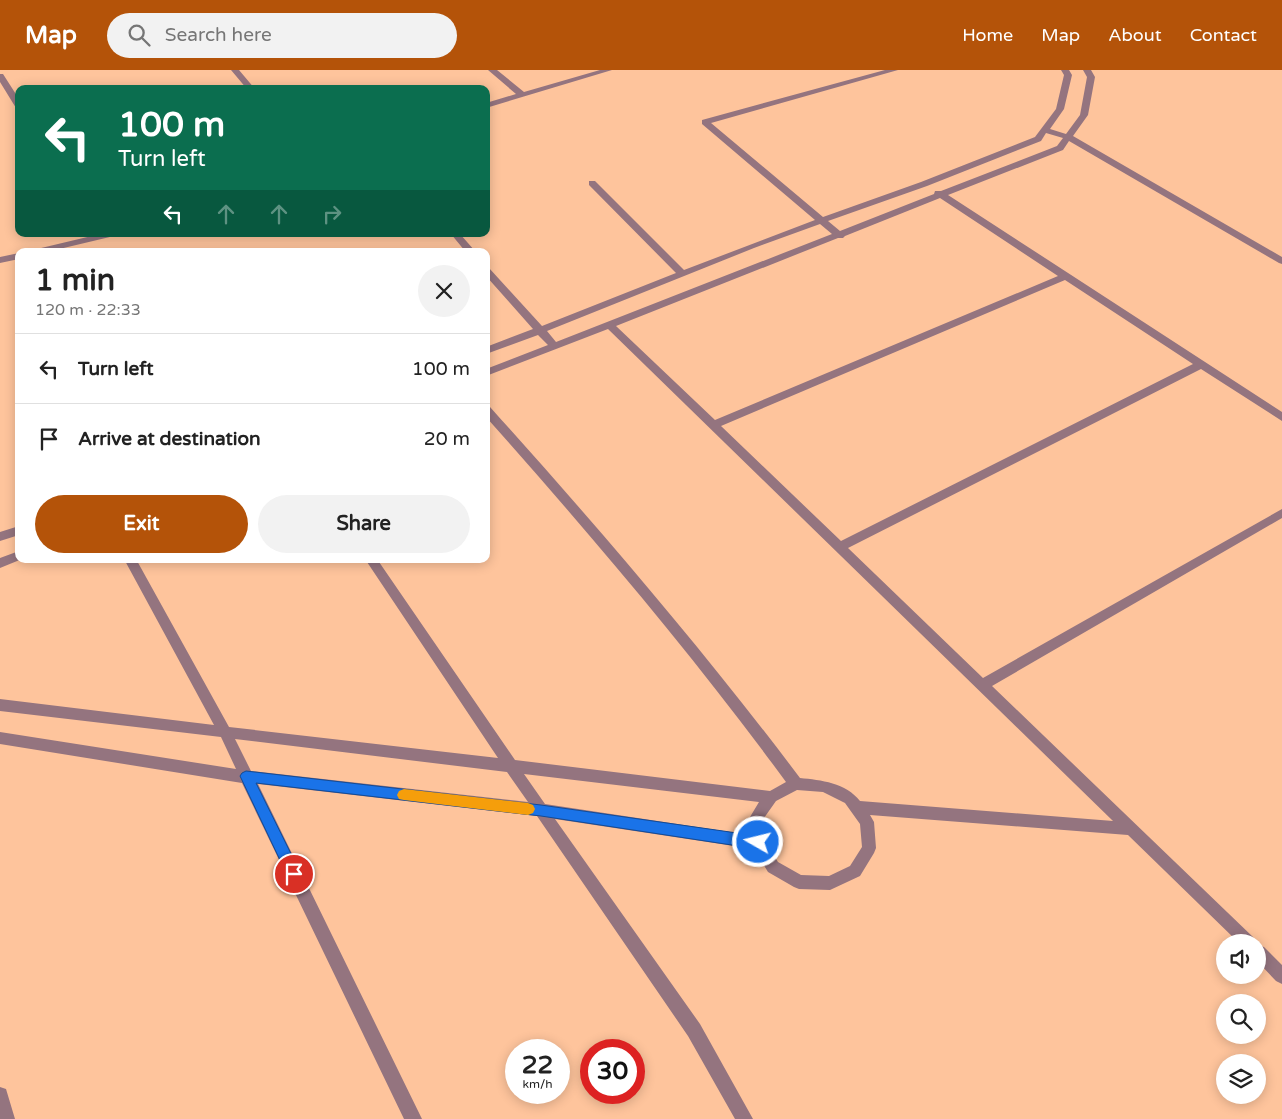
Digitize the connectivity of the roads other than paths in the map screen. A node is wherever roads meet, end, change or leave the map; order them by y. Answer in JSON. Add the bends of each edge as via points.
{"nodes":[{"id":1,"x":235,"y":70,"type":"edge"},
{"id":2,"x":492,"y":70,"type":"edge"},
{"id":3,"x":608,"y":70,"type":"edge"},
{"id":4,"x":894,"y":70,"type":"edge"},
{"id":5,"x":1065,"y":70,"type":"edge"},
{"id":6,"x":1087,"y":70,"type":"edge"},
{"id":7,"x":0,"y":76,"type":"edge"},
{"id":8,"x":248,"y":85,"type":"edge"},
{"id":9,"x":522,"y":95,"type":"junction"},
{"id":10,"x":15,"y":100,"type":"edge"},
{"id":11,"x":490,"y":105,"type":"edge"},
{"id":12,"x":1044,"y":130,"type":"junction"},
{"id":13,"x":1068,"y":137,"type":"junction"},
{"id":14,"x":592,"y":183,"type":"dead end"},
{"id":15,"x":924,"y":184,"type":"junction"},
{"id":16,"x":943,"y":196,"type":"junction"},
{"id":17,"x":822,"y":220,"type":"junction"},
{"id":18,"x":840,"y":236,"type":"junction"},
{"id":19,"x":92,"y":237,"type":"edge"},
{"id":20,"x":458,"y":237,"type":"edge"},
{"id":21,"x":51,"y":248,"type":"edge"},
{"id":22,"x":467,"y":248,"type":"edge"},
{"id":23,"x":15,"y":257,"type":"edge"},
{"id":24,"x":0,"y":260,"type":"edge"},
{"id":25,"x":1282,"y":261,"type":"edge"},
{"id":26,"x":682,"y":273,"type":"junction"},
{"id":27,"x":490,"y":274,"type":"edge"},
{"id":28,"x":1066,"y":276,"type":"junction"},
{"id":29,"x":610,"y":325,"type":"junction"},
{"id":30,"x":540,"y":330,"type":"junction"},
{"id":31,"x":554,"y":347,"type":"junction"},
{"id":32,"x":490,"y":349,"type":"edge"},
{"id":33,"x":1202,"y":364,"type":"junction"},
{"id":34,"x":490,"y":371,"type":"edge"},
{"id":35,"x":490,"y":414,"type":"edge"},
{"id":36,"x":1282,"y":417,"type":"edge"},
{"id":37,"x":713,"y":425,"type":"junction"},
{"id":38,"x":1282,"y":513,"type":"edge"},
{"id":39,"x":15,"y":531,"type":"edge"},
{"id":40,"x":0,"y":537,"type":"edge"},
{"id":41,"x":839,"y":547,"type":"junction"},
{"id":42,"x":15,"y":557,"type":"edge"},
{"id":43,"x":0,"y":563,"type":"edge"},
{"id":44,"x":132,"y":563,"type":"edge"},
{"id":45,"x":374,"y":563,"type":"edge"},
{"id":46,"x":982,"y":686,"type":"junction"},
{"id":47,"x":0,"y":705,"type":"edge"},
{"id":48,"x":225,"y":732,"type":"junction"},
{"id":49,"x":0,"y":738,"type":"edge"},
{"id":50,"x":512,"y":766,"type":"junction"},
{"id":51,"x":246,"y":776,"type":"junction"},
{"id":52,"x":796,"y":784,"type":"junction"},
{"id":53,"x":771,"y":797,"type":"junction"},
{"id":54,"x":855,"y":807,"type":"junction"},
{"id":55,"x":541,"y":810,"type":"junction"},
{"id":56,"x":1131,"y":829,"type":"junction"},
{"id":57,"x":758,"y":842,"type":"junction"},
{"id":58,"x":1240,"y":934,"type":"edge"},
{"id":59,"x":1266,"y":960,"type":"edge"},
{"id":60,"x":1282,"y":976,"type":"edge"},
{"id":61,"x":0,"y":1095,"type":"edge"},
{"id":62,"x":6,"y":1119,"type":"edge"},
{"id":63,"x":413,"y":1119,"type":"edge"},
{"id":64,"x":744,"y":1119,"type":"edge"}],
"edges":[{"from":1,"to":8,"type":"street"},
{"from":2,"to":9,"type":"street"},
{"from":3,"to":9,"type":"street"},
{"from":4,"to":17,"type":"street","via":[[705,122]]},
{"from":5,"to":12,"type":"street","via":[[1068,75],[1060,109]]},
{"from":6,"to":13,"type":"street","via":[[1091,77],[1084,115]]},
{"from":7,"to":10,"type":"street"},
{"from":9,"to":11,"type":"street"},
{"from":12,"to":13,"type":"street"},
{"from":12,"to":15,"type":"street","via":[[1038,139]]},
{"from":13,"to":16,"type":"street","via":[[1060,148]]},
{"from":13,"to":25,"type":"street"},
{"from":14,"to":26,"type":"street"},
{"from":15,"to":16,"type":"street"},
{"from":15,"to":17,"type":"street"},
{"from":16,"to":18,"type":"street"},
{"from":16,"to":28,"type":"street"},
{"from":17,"to":18,"type":"street"},
{"from":17,"to":26,"type":"street"},
{"from":18,"to":29,"type":"street"},
{"from":19,"to":21,"type":"street"},
{"from":20,"to":22,"type":"street"},
{"from":23,"to":24,"type":"street"},
{"from":26,"to":30,"type":"street"},
{"from":27,"to":30,"type":"street"},
{"from":28,"to":33,"type":"street"},
{"from":28,"to":37,"type":"street"},
{"from":29,"to":31,"type":"street"},
{"from":29,"to":37,"type":"street"},
{"from":30,"to":31,"type":"street"},
{"from":30,"to":32,"type":"street"},
{"from":31,"to":34,"type":"street"},
{"from":33,"to":36,"type":"street"},
{"from":33,"to":41,"type":"street"},
{"from":35,"to":52,"type":"street","via":[[574,507],[752,723]]},
{"from":37,"to":41,"type":"street"},
{"from":38,"to":46,"type":"street"},
{"from":39,"to":40,"type":"street"},
{"from":41,"to":46,"type":"street"},
{"from":42,"to":43,"type":"street"},
{"from":44,"to":48,"type":"street"},
{"from":45,"to":50,"type":"street"},
{"from":46,"to":56,"type":"street"},
{"from":47,"to":48,"type":"street"},
{"from":48,"to":50,"type":"street"},
{"from":48,"to":51,"type":"street"},
{"from":49,"to":51,"type":"street"},
{"from":50,"to":53,"type":"street"},
{"from":50,"to":55,"type":"street"},
{"from":51,"to":55,"type":"street"},
{"from":51,"to":63,"type":"street"},
{"from":52,"to":53,"type":"street"},
{"from":52,"to":54,"type":"street","via":[[825,786],[850,799]]},
{"from":53,"to":57,"type":"street","via":[[757,817]]},
{"from":54,"to":56,"type":"street"},
{"from":54,"to":57,"type":"street","via":[[867,822],[869,848],[855,871],[830,883],[799,882],[773,867]]},
{"from":55,"to":57,"type":"street"},
{"from":55,"to":64,"type":"street","via":[[694,1030]]},
{"from":56,"to":58,"type":"street"},
{"from":59,"to":60,"type":"street"},
{"from":61,"to":62,"type":"street"}]}
